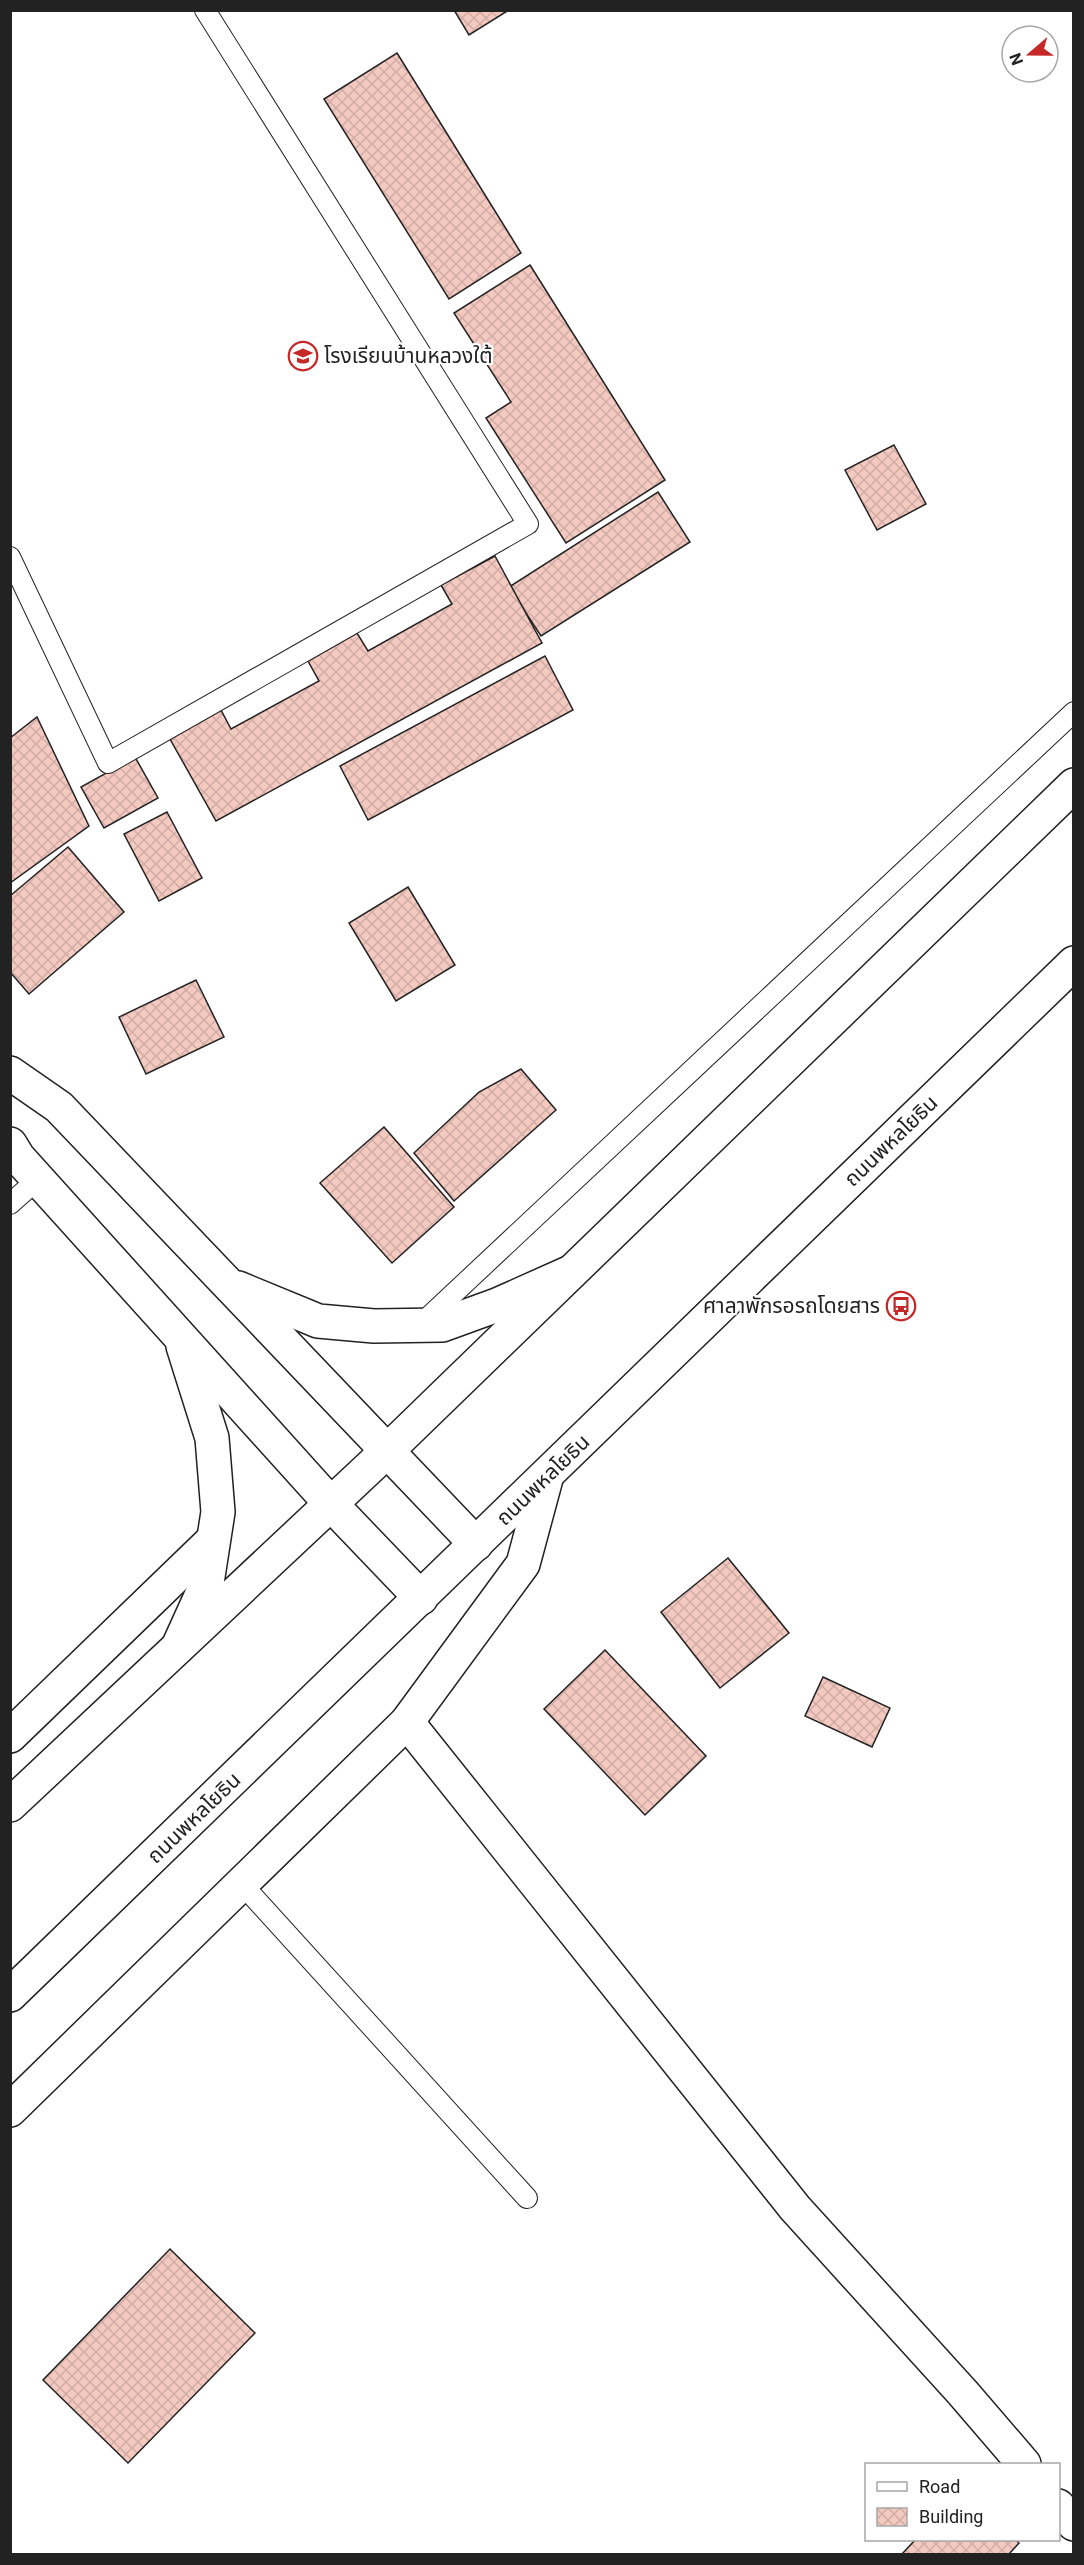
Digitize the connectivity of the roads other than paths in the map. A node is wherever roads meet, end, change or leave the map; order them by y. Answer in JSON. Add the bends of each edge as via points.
{"nodes":[{"id":1,"x":205,"y":10,"type":"edge"},
{"id":2,"x":10,"y":557,"type":"edge"},
{"id":3,"x":1074,"y":712,"type":"edge"},
{"id":4,"x":1074,"y":785,"type":"edge"},
{"id":5,"x":1074,"y":963,"type":"edge"},
{"id":6,"x":10,"y":1073,"type":"edge"},
{"id":7,"x":10,"y":1144,"type":"edge"},
{"id":8,"x":38,"y":1179,"type":"junction"},
{"id":9,"x":10,"y":1204,"type":"edge"},
{"id":10,"x":571,"y":1272,"type":"junction"},
{"id":11,"x":225,"y":1282,"type":"junction"},
{"id":12,"x":420,"y":1325,"type":"junction"},
{"id":13,"x":179,"y":1335,"type":"junction"},
{"id":14,"x":386,"y":1452,"type":"junction"},
{"id":15,"x":547,"y":1475,"type":"junction"},
{"id":16,"x":331,"y":1504,"type":"junction"},
{"id":17,"x":213,"y":1540,"type":"junction"},
{"id":18,"x":476,"y":1544,"type":"junction"},
{"id":19,"x":421,"y":1598,"type":"junction"},
{"id":20,"x":178,"y":1647,"type":"junction"},
{"id":21,"x":407,"y":1722,"type":"junction"},
{"id":22,"x":10,"y":1736,"type":"edge"},
{"id":23,"x":10,"y":1804,"type":"edge"},
{"id":24,"x":241,"y":1883,"type":"junction"},
{"id":25,"x":10,"y":1995,"type":"edge"},
{"id":26,"x":10,"y":2110,"type":"edge"},
{"id":27,"x":527,"y":2198,"type":"dead end"},
{"id":28,"x":1023,"y":2463,"type":"edge"},
{"id":29,"x":1060,"y":2507,"type":"edge"},
{"id":30,"x":1074,"y":2524,"type":"edge"}],
"edges":[{"from":1,"to":2,"type":"lane","via":[[528,524],[108,763]]},
{"from":3,"to":12,"type":"lane"},
{"from":4,"to":10,"type":"main road"},
{"from":5,"to":15,"type":"main road","name":"ถนนพหลโยธิน"},
{"from":6,"to":11,"type":"main road","via":[[59,1107]]},
{"from":7,"to":8,"type":"main road"},
{"from":8,"to":9,"type":"lane"},
{"from":8,"to":13,"type":"main road"},
{"from":10,"to":12,"type":"main road","via":[[442,1325]]},
{"from":10,"to":14,"type":"main road"},
{"from":11,"to":12,"type":"main road","via":[[318,1321]]},
{"from":11,"to":14,"type":"main road"},
{"from":13,"to":16,"type":"main road"},
{"from":13,"to":17,"type":"main road","via":[[212,1438],[218,1512]]},
{"from":14,"to":16,"type":"main road"},
{"from":14,"to":18,"type":"main road"},
{"from":15,"to":18,"type":"main road","name":"ถนนพหลโยธิน"},
{"from":15,"to":21,"type":"main road","via":[[523,1564]]},
{"from":16,"to":19,"type":"main road"},
{"from":16,"to":20,"type":"main road"},
{"from":17,"to":20,"type":"main road","via":[[207,1583]]},
{"from":17,"to":22,"type":"main road"},
{"from":18,"to":19,"type":"main road","name":"ถนนพหลโยธิน"},
{"from":19,"to":25,"type":"main road","name":"ถนนพหลโยธิน"},
{"from":20,"to":23,"type":"main road"},
{"from":21,"to":24,"type":"main road"},
{"from":21,"to":28,"type":"main road","via":[[795,2208]]},
{"from":24,"to":26,"type":"main road"},
{"from":24,"to":27,"type":"lane"},
{"from":29,"to":30,"type":"main road"}]}
